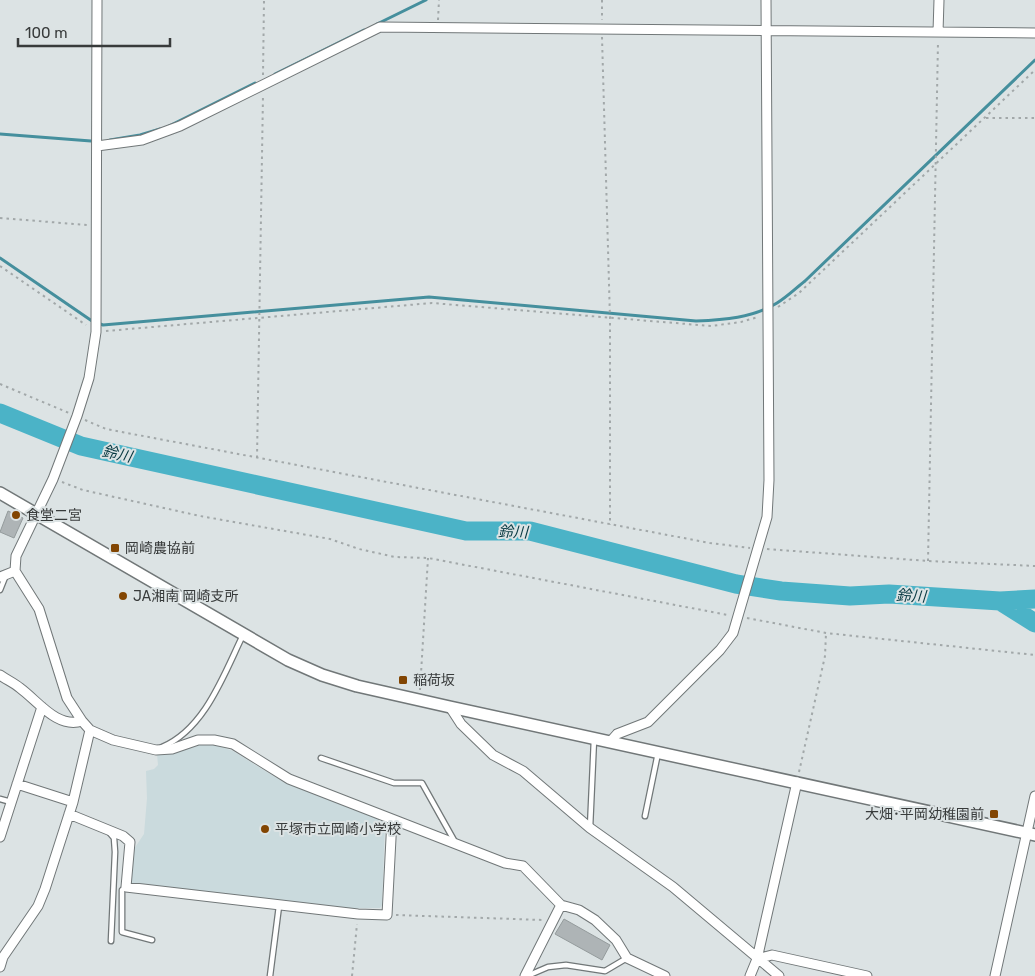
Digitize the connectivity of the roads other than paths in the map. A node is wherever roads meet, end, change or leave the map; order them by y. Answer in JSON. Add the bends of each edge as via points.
{"nodes":[{"id":1,"x":97,"y":0,"type":"edge"},
{"id":2,"x":766,"y":0,"type":"edge"},
{"id":3,"x":939,"y":0,"type":"edge"},
{"id":4,"x":766,"y":32,"type":"junction"},
{"id":5,"x":938,"y":32,"type":"junction"},
{"id":6,"x":1035,"y":33,"type":"edge"},
{"id":7,"x":97,"y":146,"type":"junction"},
{"id":8,"x":0,"y":493,"type":"edge"},
{"id":9,"x":36,"y":514,"type":"junction"},
{"id":10,"x":7,"y":574,"type":"edge"},
{"id":11,"x":0,"y":590,"type":"edge"},
{"id":12,"x":244,"y":635,"type":"junction"},
{"id":13,"x":0,"y":676,"type":"edge"},
{"id":14,"x":42,"y":707,"type":"junction"},
{"id":15,"x":450,"y":707,"type":"junction"},
{"id":16,"x":82,"y":721,"type":"junction"},
{"id":17,"x":90,"y":730,"type":"junction"},
{"id":18,"x":594,"y":737,"type":"junction"},
{"id":19,"x":610,"y":742,"type":"junction"},
{"id":20,"x":156,"y":750,"type":"junction"},
{"id":21,"x":658,"y":752,"type":"junction"},
{"id":22,"x":321,"y":758,"type":"dead end"},
{"id":23,"x":797,"y":782,"type":"junction"},
{"id":24,"x":17,"y":784,"type":"junction"},
{"id":25,"x":1035,"y":796,"type":"edge"},
{"id":26,"x":0,"y":799,"type":"edge"},
{"id":27,"x":11,"y":802,"type":"junction"},
{"id":28,"x":73,"y":802,"type":"junction"},
{"id":29,"x":69,"y":814,"type":"junction"},
{"id":30,"x":645,"y":816,"type":"dead end"},
{"id":31,"x":392,"y":819,"type":"junction"},
{"id":32,"x":590,"y":828,"type":"junction"},
{"id":33,"x":108,"y":830,"type":"junction"},
{"id":34,"x":1030,"y":834,"type":"edge"},
{"id":35,"x":0,"y":837,"type":"edge"},
{"id":36,"x":455,"y":843,"type":"junction"},
{"id":37,"x":126,"y":887,"type":"junction"},
{"id":38,"x":279,"y":906,"type":"junction"},
{"id":39,"x":561,"y":906,"type":"junction"},
{"id":40,"x":152,"y":940,"type":"dead end"},
{"id":41,"x":111,"y":941,"type":"dead end"},
{"id":42,"x":627,"y":958,"type":"junction"},
{"id":43,"x":757,"y":958,"type":"junction"},
{"id":44,"x":0,"y":967,"type":"edge"},
{"id":45,"x":270,"y":976,"type":"edge"},
{"id":46,"x":526,"y":976,"type":"edge"},
{"id":47,"x":665,"y":976,"type":"edge"},
{"id":48,"x":750,"y":976,"type":"edge"},
{"id":49,"x":779,"y":976,"type":"edge"},
{"id":50,"x":867,"y":976,"type":"edge"},
{"id":51,"x":995,"y":976,"type":"edge"}],
"edges":[{"from":1,"to":7,"type":"street"},
{"from":2,"to":4,"type":"street"},
{"from":3,"to":5,"type":"street"},
{"from":4,"to":5,"type":"street"},
{"from":4,"to":7,"type":"street","via":[[380,26],[159,135]]},
{"from":4,"to":19,"type":"street","via":[[767,517],[733,633],[648,722],[617,734]]},
{"from":5,"to":6,"type":"street"},
{"from":7,"to":9,"type":"street","via":[[96,332],[89,378],[53,479]]},
{"from":8,"to":9,"type":"street"},
{"from":9,"to":10,"type":"street"},
{"from":9,"to":12,"type":"street"},
{"from":10,"to":11,"type":"lane"},
{"from":10,"to":16,"type":"street","via":[[39,610],[67,698]]},
{"from":12,"to":15,"type":"street","via":[[322,675]]},
{"from":12,"to":20,"type":"lane","via":[[218,687],[192,725],[175,740]]},
{"from":13,"to":14,"type":"street"},
{"from":14,"to":16,"type":"street","via":[[57,718],[75,723]]},
{"from":14,"to":24,"type":"street"},
{"from":15,"to":18,"type":"street"},
{"from":15,"to":32,"type":"street","via":[[461,724],[493,755],[523,771]]},
{"from":16,"to":17,"type":"street"},
{"from":17,"to":20,"type":"street","via":[[113,740]]},
{"from":17,"to":28,"type":"street"},
{"from":18,"to":19,"type":"street"},
{"from":18,"to":32,"type":"lane"},
{"from":19,"to":21,"type":"street"},
{"from":20,"to":31,"type":"street","via":[[172,749],[198,740],[233,744],[289,779]]},
{"from":21,"to":23,"type":"street"},
{"from":21,"to":30,"type":"lane"},
{"from":22,"to":36,"type":"lane","via":[[394,783],[422,783]]},
{"from":23,"to":34,"type":"street"},
{"from":23,"to":43,"type":"street"},
{"from":24,"to":27,"type":"street"},
{"from":24,"to":28,"type":"street"},
{"from":25,"to":34,"type":"street"},
{"from":26,"to":27,"type":"lane"},
{"from":27,"to":35,"type":"street"},
{"from":28,"to":29,"type":"street"},
{"from":29,"to":33,"type":"street"},
{"from":29,"to":44,"type":"street","via":[[38,906],[3,956]]},
{"from":31,"to":36,"type":"street"},
{"from":31,"to":38,"type":"street","via":[[387,915]]},
{"from":32,"to":43,"type":"street","via":[[673,887]]},
{"from":33,"to":37,"type":"street","via":[[130,842]]},
{"from":33,"to":41,"type":"lane","via":[[114,838],[115,852]]},
{"from":34,"to":51,"type":"street"},
{"from":36,"to":39,"type":"street","via":[[505,863],[523,866]]},
{"from":37,"to":38,"type":"street"},
{"from":37,"to":40,"type":"lane","via":[[122,890],[122,932]]},
{"from":38,"to":45,"type":"lane"},
{"from":39,"to":42,"type":"street","via":[[579,910],[595,920],[616,940]]},
{"from":39,"to":46,"type":"street"},
{"from":42,"to":46,"type":"lane","via":[[605,971],[566,965],[548,967]]},
{"from":42,"to":47,"type":"street"},
{"from":43,"to":48,"type":"street"},
{"from":43,"to":49,"type":"street"},
{"from":43,"to":50,"type":"street","via":[[772,955]]}]}
